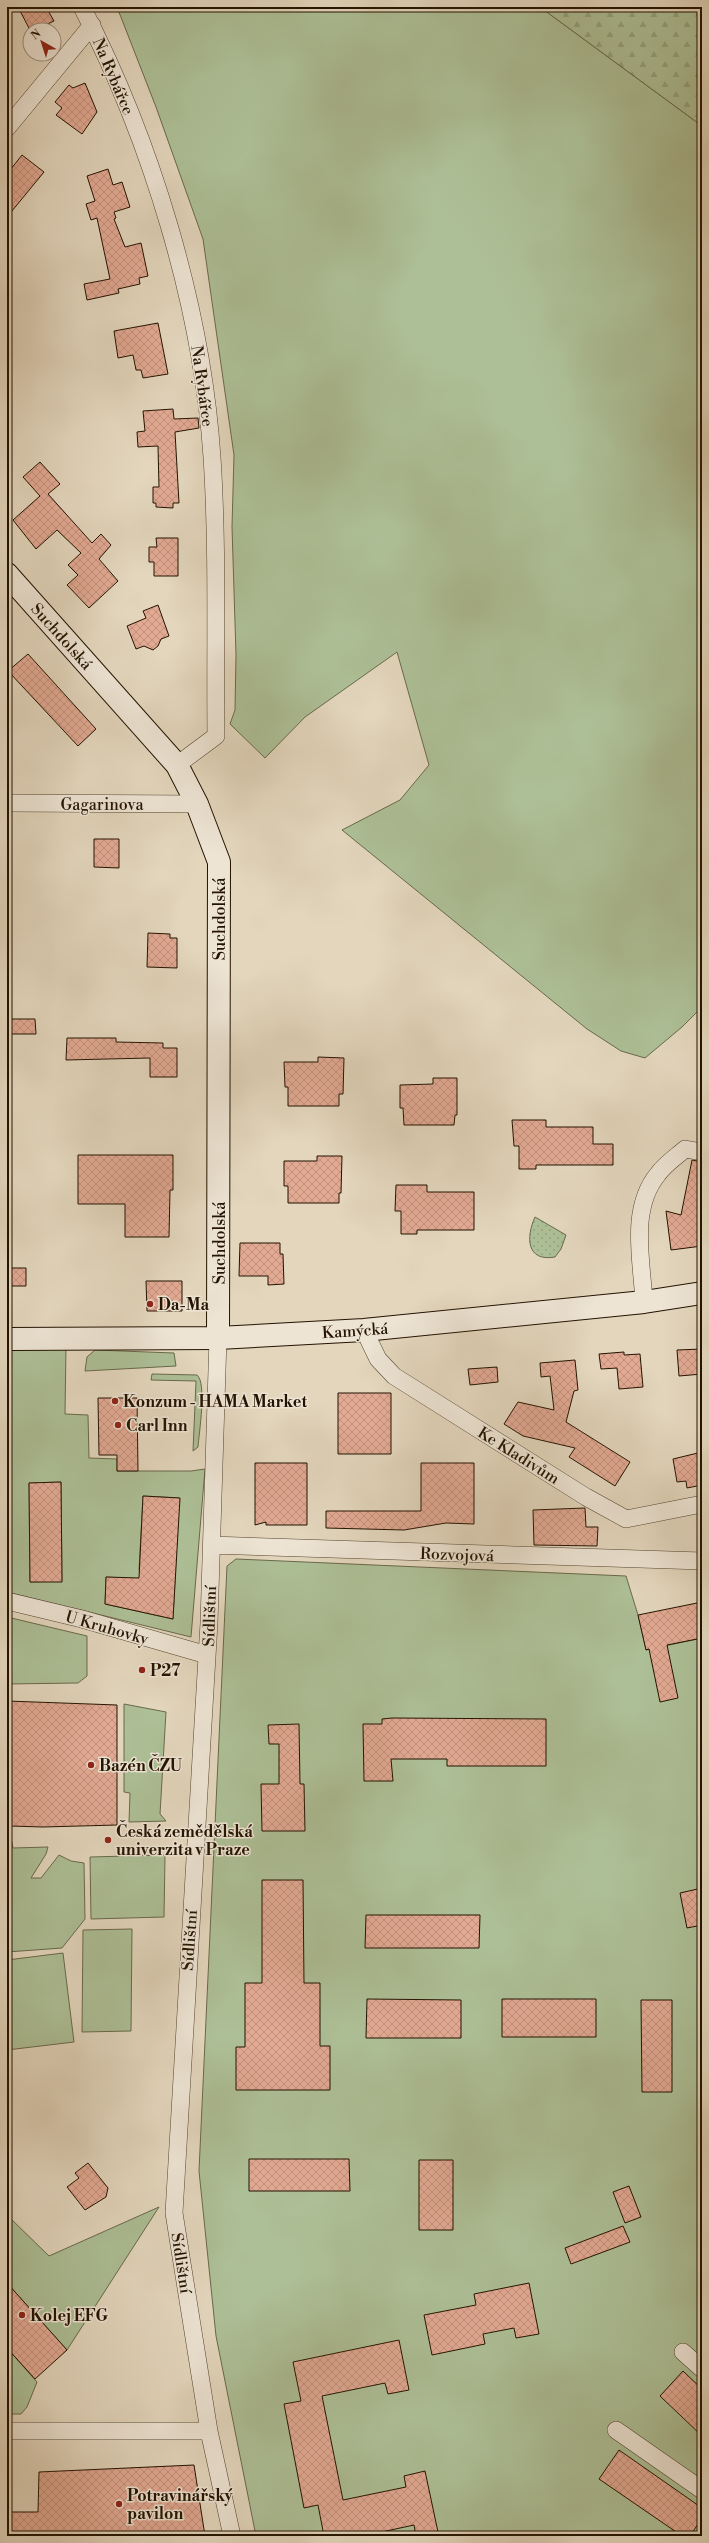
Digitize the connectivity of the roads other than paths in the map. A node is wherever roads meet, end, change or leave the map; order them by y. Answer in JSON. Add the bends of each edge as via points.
{"nodes":[{"id":1,"x":82,"y":7,"type":"edge"},
{"id":2,"x":92,"y":25,"type":"junction"},
{"id":3,"x":7,"y":128,"type":"edge"},
{"id":4,"x":7,"y":574,"type":"edge"},
{"id":5,"x":177,"y":765,"type":"junction"},
{"id":6,"x":7,"y":803,"type":"edge"},
{"id":7,"x":197,"y":804,"type":"junction"},
{"id":8,"x":702,"y":1152,"type":"edge"},
{"id":9,"x":702,"y":1293,"type":"edge"},
{"id":10,"x":644,"y":1302,"type":"junction"},
{"id":11,"x":364,"y":1330,"type":"junction"},
{"id":12,"x":218,"y":1338,"type":"junction"},
{"id":13,"x":7,"y":1339,"type":"edge"},
{"id":14,"x":702,"y":1504,"type":"edge"},
{"id":15,"x":211,"y":1545,"type":"junction"},
{"id":16,"x":702,"y":1561,"type":"edge"},
{"id":17,"x":7,"y":1601,"type":"edge"},
{"id":18,"x":207,"y":1655,"type":"junction"},
{"id":19,"x":683,"y":2352,"type":"dead end"},
{"id":20,"x":702,"y":2369,"type":"edge"},
{"id":21,"x":616,"y":2430,"type":"dead end"},
{"id":22,"x":7,"y":2431,"type":"edge"},
{"id":23,"x":209,"y":2431,"type":"junction"},
{"id":24,"x":702,"y":2490,"type":"edge"},
{"id":25,"x":232,"y":2536,"type":"edge"}],
"edges":[{"from":1,"to":2,"type":"street","name":"Na Rybářce"},
{"from":2,"to":3,"type":"street"},
{"from":2,"to":5,"type":"street","name":"Na Rybářce","via":[[151,164],[199,348],[212,456],[216,736]]},
{"from":4,"to":5,"type":"street","name":"Suchdolská"},
{"from":5,"to":7,"type":"street","name":"Suchdolská"},
{"from":6,"to":7,"type":"street","name":"Gagarinova"},
{"from":7,"to":12,"type":"street","name":"Suchdolská","via":[[219,862]]},
{"from":8,"to":10,"type":"street","via":[[685,1149],[657,1174],[643,1202],[639,1241]]},
{"from":9,"to":10,"type":"street","name":"Kamýcká"},
{"from":10,"to":11,"type":"street","name":"Kamýcká"},
{"from":11,"to":12,"type":"street","name":"Kamýcká"},
{"from":11,"to":14,"type":"street","name":"Ke Kladivům","via":[[378,1359],[394,1376],[579,1493],[626,1519]]},
{"from":12,"to":13,"type":"street","name":"Kamýcká"},
{"from":12,"to":15,"type":"street","name":"Sídlištní"},
{"from":15,"to":16,"type":"street","name":"Rozvojová"},
{"from":15,"to":18,"type":"street","name":"Sídlištní"},
{"from":17,"to":18,"type":"street","name":"U Kruhovky","via":[[82,1619]]},
{"from":18,"to":23,"type":"street","name":"Sídlištní","via":[[174,2213]]},
{"from":19,"to":20,"type":"street"},
{"from":21,"to":24,"type":"street"},
{"from":22,"to":23,"type":"street"},
{"from":23,"to":25,"type":"street","name":"Sídlištní"}]}
